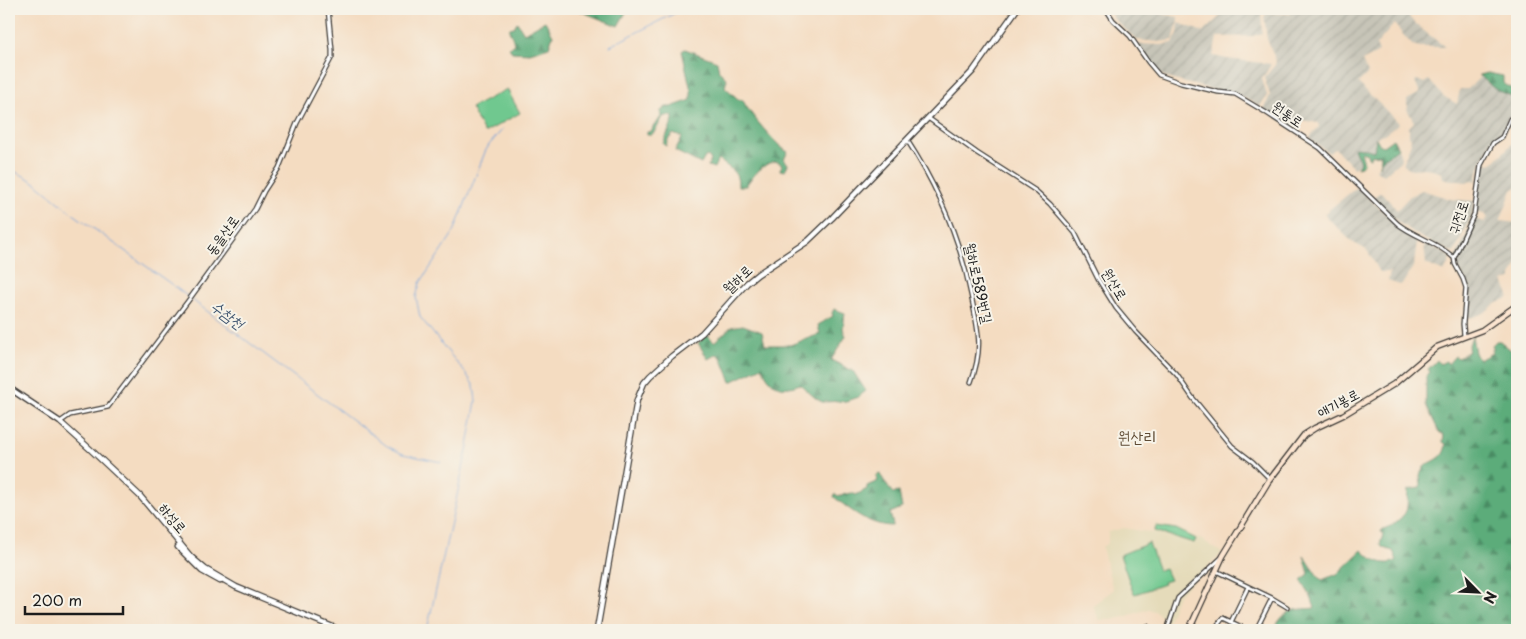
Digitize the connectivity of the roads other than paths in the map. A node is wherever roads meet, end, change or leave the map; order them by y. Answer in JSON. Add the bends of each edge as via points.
{"nodes":[{"id":1,"x":328,"y":9,"type":"edge"},
{"id":2,"x":1017,"y":9,"type":"edge"},
{"id":3,"x":1106,"y":9,"type":"edge"},
{"id":4,"x":1517,"y":114,"type":"edge"},
{"id":5,"x":928,"y":118,"type":"junction"},
{"id":6,"x":907,"y":140,"type":"junction"},
{"id":7,"x":1454,"y":258,"type":"junction"},
{"id":8,"x":1517,"y":305,"type":"edge"},
{"id":9,"x":1464,"y":336,"type":"junction"},
{"id":10,"x":971,"y":382,"type":"dead end"},
{"id":11,"x":9,"y":390,"type":"edge"},
{"id":12,"x":59,"y":423,"type":"junction"},
{"id":13,"x":1270,"y":479,"type":"junction"},
{"id":14,"x":1224,"y":556,"type":"junction"},
{"id":15,"x":1216,"y":571,"type":"junction"},
{"id":16,"x":1248,"y":587,"type":"junction"},
{"id":17,"x":1272,"y":598,"type":"junction"},
{"id":18,"x":1287,"y":606,"type":"dead end"},
{"id":19,"x":1230,"y":622,"type":"junction"},
{"id":20,"x":1216,"y":627,"type":"dead end"},
{"id":21,"x":332,"y":630,"type":"edge"},
{"id":22,"x":340,"y":630,"type":"edge"},
{"id":23,"x":597,"y":630,"type":"edge"},
{"id":24,"x":1166,"y":630,"type":"edge"},
{"id":25,"x":1188,"y":630,"type":"edge"},
{"id":26,"x":1248,"y":630,"type":"edge"},
{"id":27,"x":1256,"y":630,"type":"edge"}],
"edges":[{"from":1,"to":12,"type":"street","name":"동을산로","via":[[332,57],[297,123],[279,168],[255,209],[108,406],[70,415]]},
{"from":2,"to":5,"type":"street","name":"월하로","via":[[973,71]]},
{"from":3,"to":7,"type":"street","name":"원통로","via":[[1159,75],[1235,94],[1265,112],[1320,148],[1398,224]]},
{"from":4,"to":7,"type":"street","name":"귀전로","via":[[1493,143],[1481,165],[1474,214]]},
{"from":5,"to":6,"type":"street","name":"월하로"},
{"from":5,"to":13,"type":"street","name":"원산로","via":[[1036,191],[1050,204],[1075,233],[1116,308],[1177,375],[1232,446]]},
{"from":6,"to":10,"type":"street","name":"월하로589번길","via":[[937,190],[964,260],[979,334],[978,358]]},
{"from":6,"to":23,"type":"street","name":"월하로","via":[[816,234],[752,279],[702,333],[644,383],[638,400]]},
{"from":7,"to":9,"type":"street","via":[[1466,288]]},
{"from":8,"to":9,"type":"main road","name":"애기봉로","via":[[1487,327]]},
{"from":9,"to":13,"type":"main road","name":"애기봉로","via":[[1437,347],[1389,387],[1309,432]]},
{"from":11,"to":12,"type":"street","name":"하성로"},
{"from":12,"to":21,"type":"street","name":"하성로","via":[[138,497],[202,571]]},
{"from":12,"to":22,"type":"street","name":"하성로","via":[[140,496],[191,557],[205,568],[236,587]]},
{"from":13,"to":14,"type":"main road","name":"애기봉로"},
{"from":14,"to":15,"type":"main road","name":"애기봉로"},
{"from":14,"to":24,"type":"street","via":[[1178,598]]},
{"from":15,"to":16,"type":"street"},
{"from":15,"to":25,"type":"main road","name":"애기봉로"},
{"from":16,"to":17,"type":"street"},
{"from":16,"to":19,"type":"street"},
{"from":17,"to":18,"type":"street"},
{"from":17,"to":27,"type":"street"},
{"from":19,"to":20,"type":"street","via":[[1221,618]]},
{"from":19,"to":26,"type":"street"}]}
